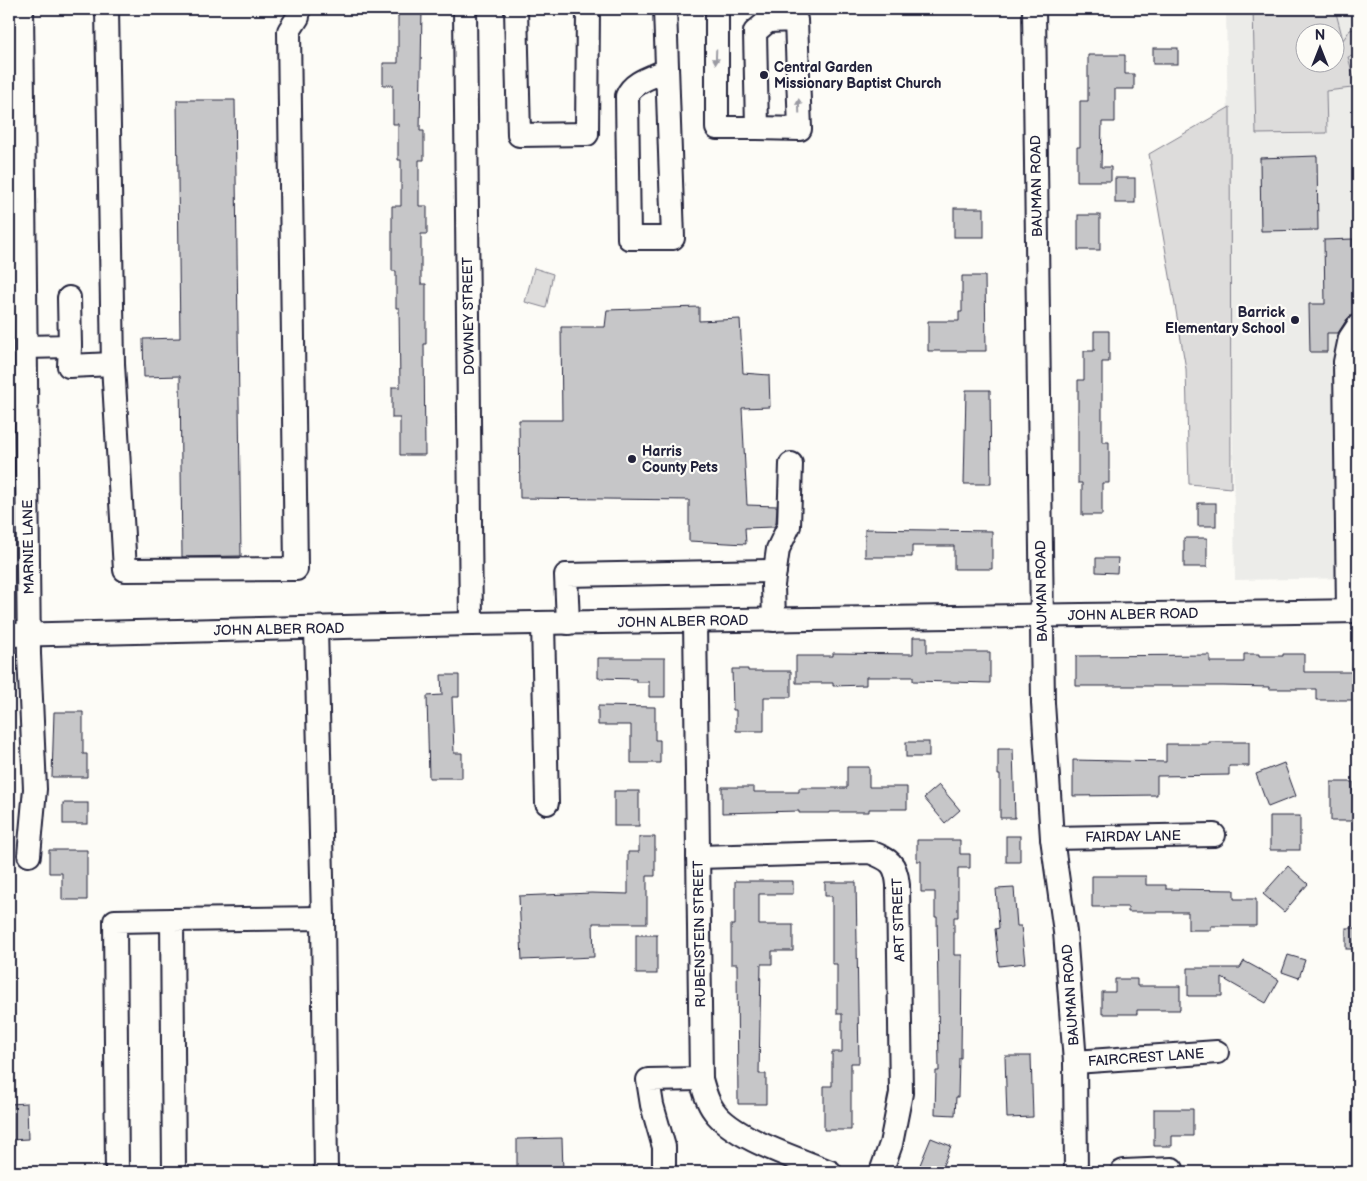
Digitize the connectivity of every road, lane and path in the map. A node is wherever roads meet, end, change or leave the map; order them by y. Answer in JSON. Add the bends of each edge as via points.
{"nodes":[{"id":1,"x":22,"y":9,"type":"edge"},
{"id":2,"x":107,"y":9,"type":"edge"},
{"id":3,"x":298,"y":9,"type":"edge"},
{"id":4,"x":465,"y":9,"type":"edge"},
{"id":5,"x":516,"y":9,"type":"edge"},
{"id":6,"x":588,"y":9,"type":"edge"},
{"id":7,"x":665,"y":9,"type":"edge"},
{"id":8,"x":717,"y":9,"type":"edge"},
{"id":9,"x":1034,"y":9,"type":"edge"},
{"id":10,"x":767,"y":15,"type":"edge"},
{"id":11,"x":667,"y":70,"type":"junction"},
{"id":12,"x":757,"y":128,"type":"junction"},
{"id":13,"x":69,"y":298,"type":"dead end"},
{"id":14,"x":1358,"y":326,"type":"edge"},
{"id":15,"x":70,"y":346,"type":"junction"},
{"id":16,"x":26,"y":347,"type":"junction"},
{"id":17,"x":113,"y":364,"type":"junction"},
{"id":18,"x":1352,"y":445,"type":"edge"},
{"id":19,"x":791,"y":464,"type":"dead end"},
{"id":20,"x":774,"y":571,"type":"junction"},
{"id":21,"x":1353,"y":611,"type":"edge"},
{"id":22,"x":1041,"y":617,"type":"junction"},
{"id":23,"x":774,"y":620,"type":"junction"},
{"id":24,"x":695,"y":621,"type":"junction"},
{"id":25,"x":542,"y":623,"type":"junction"},
{"id":26,"x":568,"y":623,"type":"junction"},
{"id":27,"x":471,"y":624,"type":"junction"},
{"id":28,"x":316,"y":628,"type":"junction"},
{"id":29,"x":19,"y":635,"type":"edge"},
{"id":30,"x":547,"y":803,"type":"dead end"},
{"id":31,"x":1214,"y":834,"type":"dead end"},
{"id":32,"x":1052,"y":838,"type":"junction"},
{"id":33,"x":29,"y":854,"type":"dead end"},
{"id":34,"x":698,"y":857,"type":"junction"},
{"id":35,"x":324,"y":918,"type":"junction"},
{"id":36,"x":172,"y":920,"type":"junction"},
{"id":37,"x":1218,"y":1052,"type":"dead end"},
{"id":38,"x":1075,"y":1062,"type":"junction"},
{"id":39,"x":700,"y":1079,"type":"junction"},
{"id":40,"x":1123,"y":1171,"type":"edge"},
{"id":41,"x":118,"y":1172,"type":"edge"},
{"id":42,"x":174,"y":1172,"type":"edge"},
{"id":43,"x":326,"y":1172,"type":"edge"},
{"id":44,"x":664,"y":1172,"type":"edge"},
{"id":45,"x":830,"y":1172,"type":"edge"},
{"id":46,"x":881,"y":1172,"type":"edge"},
{"id":47,"x":1076,"y":1172,"type":"edge"},
{"id":48,"x":1172,"y":1172,"type":"edge"}],
"edges":[{"from":1,"to":16,"type":"street","name":"MARNIE LANE"},
{"from":2,"to":17,"type":"street"},
{"from":3,"to":17,"type":"street","via":[[298,17],[289,31],[296,569],[125,570]]},
{"from":4,"to":27,"type":"street","name":"DOWNEY STREET"},
{"from":5,"to":6,"type":"street","via":[[519,135],[587,134]]},
{"from":7,"to":11,"type":"street"},
{"from":8,"to":12,"type":"street","one_way":true,"via":[[716,128]]},
{"from":9,"to":22,"type":"street","name":"BAUMAN ROAD"},
{"from":10,"to":12,"type":"street","via":[[755,32]]},
{"from":12,"to":10,"type":"street","one_way":true,"via":[[800,128],[796,20]]},
{"from":11,"to":11,"type":"street","via":[[673,238],[629,238],[627,96],[636,85]]},
{"from":13,"to":15,"type":"street"},
{"from":14,"to":18,"type":"street","via":[[1350,338],[1345,362]]},
{"from":15,"to":16,"type":"street"},
{"from":15,"to":17,"type":"street","via":[[69,366]]},
{"from":16,"to":29,"type":"street","name":"MARNIE LANE"},
{"from":18,"to":21,"type":"street"},
{"from":19,"to":20,"type":"street","via":[[789,526],[778,549]]},
{"from":20,"to":23,"type":"street"},
{"from":20,"to":26,"type":"street","via":[[566,575]]},
{"from":21,"to":22,"type":"street","name":"JOHN ALBER ROAD"},
{"from":22,"to":23,"type":"street","name":"JOHN ALBER ROAD"},
{"from":22,"to":32,"type":"street","name":"BAUMAN ROAD"},
{"from":23,"to":24,"type":"street","name":"JOHN ALBER ROAD"},
{"from":24,"to":26,"type":"street","name":"JOHN ALBER ROAD"},
{"from":24,"to":34,"type":"street","name":"RUBENSTEIN STREET"},
{"from":25,"to":26,"type":"street","name":"JOHN ALBER ROAD"},
{"from":25,"to":27,"type":"street","name":"JOHN ALBER ROAD"},
{"from":25,"to":30,"type":"street"},
{"from":27,"to":28,"type":"street","name":"JOHN ALBER ROAD"},
{"from":28,"to":29,"type":"street","name":"JOHN ALBER ROAD"},
{"from":28,"to":35,"type":"street"},
{"from":29,"to":33,"type":"street","name":"MARNIE LANE","via":[[29,654],[35,789]]},
{"from":31,"to":32,"type":"street","name":"FAIRDAY LANE"},
{"from":32,"to":38,"type":"street","name":"BAUMAN ROAD","via":[[1065,932]]},
{"from":34,"to":39,"type":"street","name":"RUBENSTEIN STREET"},
{"from":34,"to":46,"type":"street","name":"ART STREET","via":[[870,852],[893,864],[898,885],[901,1093],[892,1144]]},
{"from":35,"to":36,"type":"street"},
{"from":35,"to":43,"type":"street"},
{"from":36,"to":41,"type":"street","via":[[115,921]]},
{"from":36,"to":42,"type":"street"},
{"from":37,"to":38,"type":"street","name":"FAIRCREST LANE"},
{"from":38,"to":47,"type":"street","name":"BAUMAN ROAD"},
{"from":39,"to":44,"type":"street","via":[[648,1080],[664,1147]]},
{"from":39,"to":45,"type":"street","name":"RUBENSTEIN STREET","via":[[713,1110],[725,1123],[742,1135]]},
{"from":40,"to":48,"type":"street","via":[[1172,1169]]}]}
